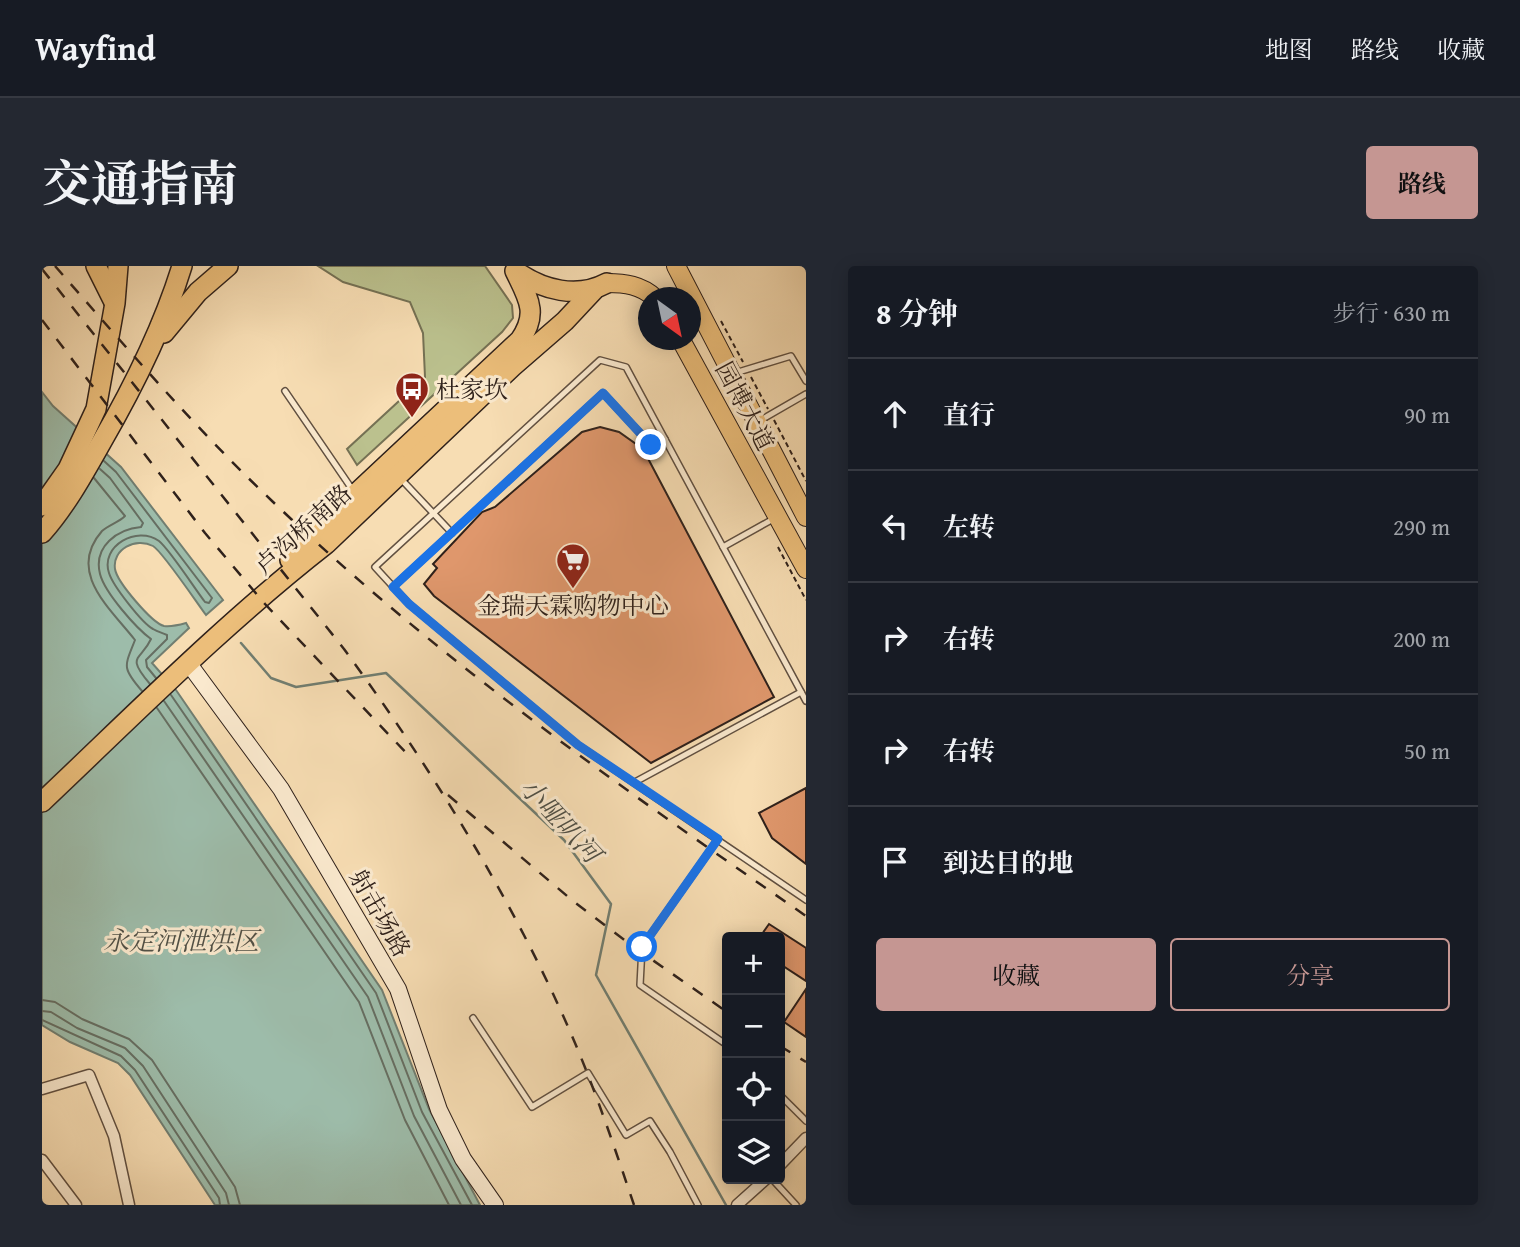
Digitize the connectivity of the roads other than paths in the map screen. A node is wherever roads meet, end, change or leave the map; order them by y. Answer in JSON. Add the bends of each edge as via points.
{"nodes":[{"id":1,"x":96,"y":266,"type":"edge"},
{"id":2,"x":118,"y":266,"type":"edge"},
{"id":3,"x":182,"y":266,"type":"edge"},
{"id":4,"x":228,"y":266,"type":"edge"},
{"id":5,"x":676,"y":266,"type":"edge"},
{"id":6,"x":513,"y":269,"type":"edge"},
{"id":7,"x":601,"y":287,"type":"junction"},
{"id":8,"x":638,"y":287,"type":"edge"},
{"id":9,"x":115,"y":303,"type":"junction"},
{"id":10,"x":701,"y":326,"type":"edge"},
{"id":11,"x":150,"y":350,"type":"junction"},
{"id":12,"x":687,"y":350,"type":"edge"},
{"id":13,"x":722,"y":356,"type":"junction"},
{"id":14,"x":732,"y":374,"type":"junction"},
{"id":15,"x":806,"y":381,"type":"edge"},
{"id":16,"x":285,"y":391,"type":"dead end"},
{"id":17,"x":806,"y":394,"type":"edge"},
{"id":18,"x":756,"y":423,"type":"junction"},
{"id":19,"x":664,"y":439,"type":"junction"},
{"id":20,"x":398,"y":476,"type":"junction"},
{"id":21,"x":356,"y":494,"type":"junction"},
{"id":22,"x":42,"y":506,"type":"edge"},
{"id":23,"x":433,"y":513,"type":"junction"},
{"id":24,"x":777,"y":517,"type":"junction"},
{"id":25,"x":806,"y":517,"type":"edge"},
{"id":26,"x":42,"y":533,"type":"edge"},
{"id":27,"x":452,"y":533,"type":"junction"},
{"id":28,"x":723,"y":547,"type":"junction"},
{"id":29,"x":806,"y":569,"type":"edge"},
{"id":30,"x":393,"y":587,"type":"junction"},
{"id":31,"x":179,"y":670,"type":"junction"},
{"id":32,"x":801,"y":692,"type":"junction"},
{"id":33,"x":806,"y":701,"type":"edge"},
{"id":34,"x":635,"y":782,"type":"junction"},
{"id":35,"x":42,"y":793,"type":"edge"},
{"id":36,"x":42,"y":802,"type":"edge"},
{"id":37,"x":718,"y":839,"type":"junction"},
{"id":38,"x":806,"y":901,"type":"edge"},
{"id":39,"x":473,"y":1018,"type":"dead end"},
{"id":40,"x":722,"y":1042,"type":"edge"},
{"id":41,"x":42,"y":1089,"type":"edge"},
{"id":42,"x":785,"y":1100,"type":"edge"},
{"id":43,"x":806,"y":1121,"type":"edge"},
{"id":44,"x":806,"y":1138,"type":"edge"},
{"id":45,"x":42,"y":1160,"type":"edge"},
{"id":46,"x":785,"y":1160,"type":"edge"},
{"id":47,"x":761,"y":1184,"type":"edge"},
{"id":48,"x":777,"y":1184,"type":"edge"},
{"id":49,"x":741,"y":1202,"type":"edge"},
{"id":50,"x":76,"y":1205,"type":"edge"},
{"id":51,"x":129,"y":1205,"type":"edge"},
{"id":52,"x":495,"y":1205,"type":"edge"},
{"id":53,"x":698,"y":1205,"type":"edge"},
{"id":54,"x":796,"y":1205,"type":"edge"}],
"edges":[{"from":1,"to":9,"type":"highway"},
{"from":2,"to":9,"type":"highway"},
{"from":3,"to":11,"type":"highway"},
{"from":4,"to":11,"type":"highway","via":[[198,292]]},
{"from":5,"to":13,"type":"main road","name":"园博大道"},
{"from":6,"to":7,"type":"highway","via":[[533,284],[553,290]]},
{"from":6,"to":21,"type":"highway","name":"卢沟桥南路","via":[[530,308],[531,319],[520,340]]},
{"from":7,"to":8,"type":"main road"},
{"from":7,"to":20,"type":"highway","name":"卢沟桥南路"},
{"from":9,"to":22,"type":"highway","via":[[96,409],[68,469]]},
{"from":10,"to":13,"type":"main road"},
{"from":11,"to":26,"type":"highway","via":[[81,479]]},
{"from":12,"to":24,"type":"main road","name":"园博大道"},
{"from":13,"to":14,"type":"main road","name":"园博大道"},
{"from":14,"to":15,"type":"lane","via":[[791,356]]},
{"from":14,"to":18,"type":"main road","name":"园博大道"},
{"from":16,"to":21,"type":"lane"},
{"from":17,"to":18,"type":"lane"},
{"from":18,"to":25,"type":"main road","name":"园博大道"},
{"from":19,"to":23,"type":"lane","via":[[626,367],[600,360]]},
{"from":19,"to":27,"type":"lane","via":[[651,445],[603,393]]},
{"from":19,"to":28,"type":"lane"},
{"from":20,"to":23,"type":"lane"},
{"from":20,"to":31,"type":"highway","name":"卢沟桥南路"},
{"from":21,"to":31,"type":"highway","name":"卢沟桥南路"},
{"from":23,"to":27,"type":"lane"},
{"from":23,"to":30,"type":"lane","via":[[375,566]]},
{"from":24,"to":28,"type":"lane"},
{"from":24,"to":29,"type":"main road","name":"园博大道"},
{"from":27,"to":30,"type":"lane"},
{"from":28,"to":32,"type":"lane"},
{"from":30,"to":34,"type":"lane","via":[[578,745]]},
{"from":31,"to":35,"type":"highway","name":"卢沟桥南路"},
{"from":31,"to":36,"type":"highway","name":"卢沟桥南路"},
{"from":31,"to":52,"type":"street","name":"射击场路","via":[[281,789],[398,989],[439,1110],[463,1159]]},
{"from":32,"to":33,"type":"lane"},
{"from":32,"to":34,"type":"lane"},
{"from":34,"to":37,"type":"lane"},
{"from":37,"to":38,"type":"lane"},
{"from":37,"to":40,"type":"lane","via":[[642,947],[640,985]]},
{"from":39,"to":53,"type":"lane","via":[[532,1107],[588,1073],[626,1135],[650,1121]]},
{"from":41,"to":51,"type":"street","via":[[89,1075],[114,1136]]},
{"from":42,"to":43,"type":"lane"},
{"from":44,"to":46,"type":"street"},
{"from":45,"to":50,"type":"street"},
{"from":47,"to":49,"type":"street"},
{"from":48,"to":54,"type":"lane"}]}
